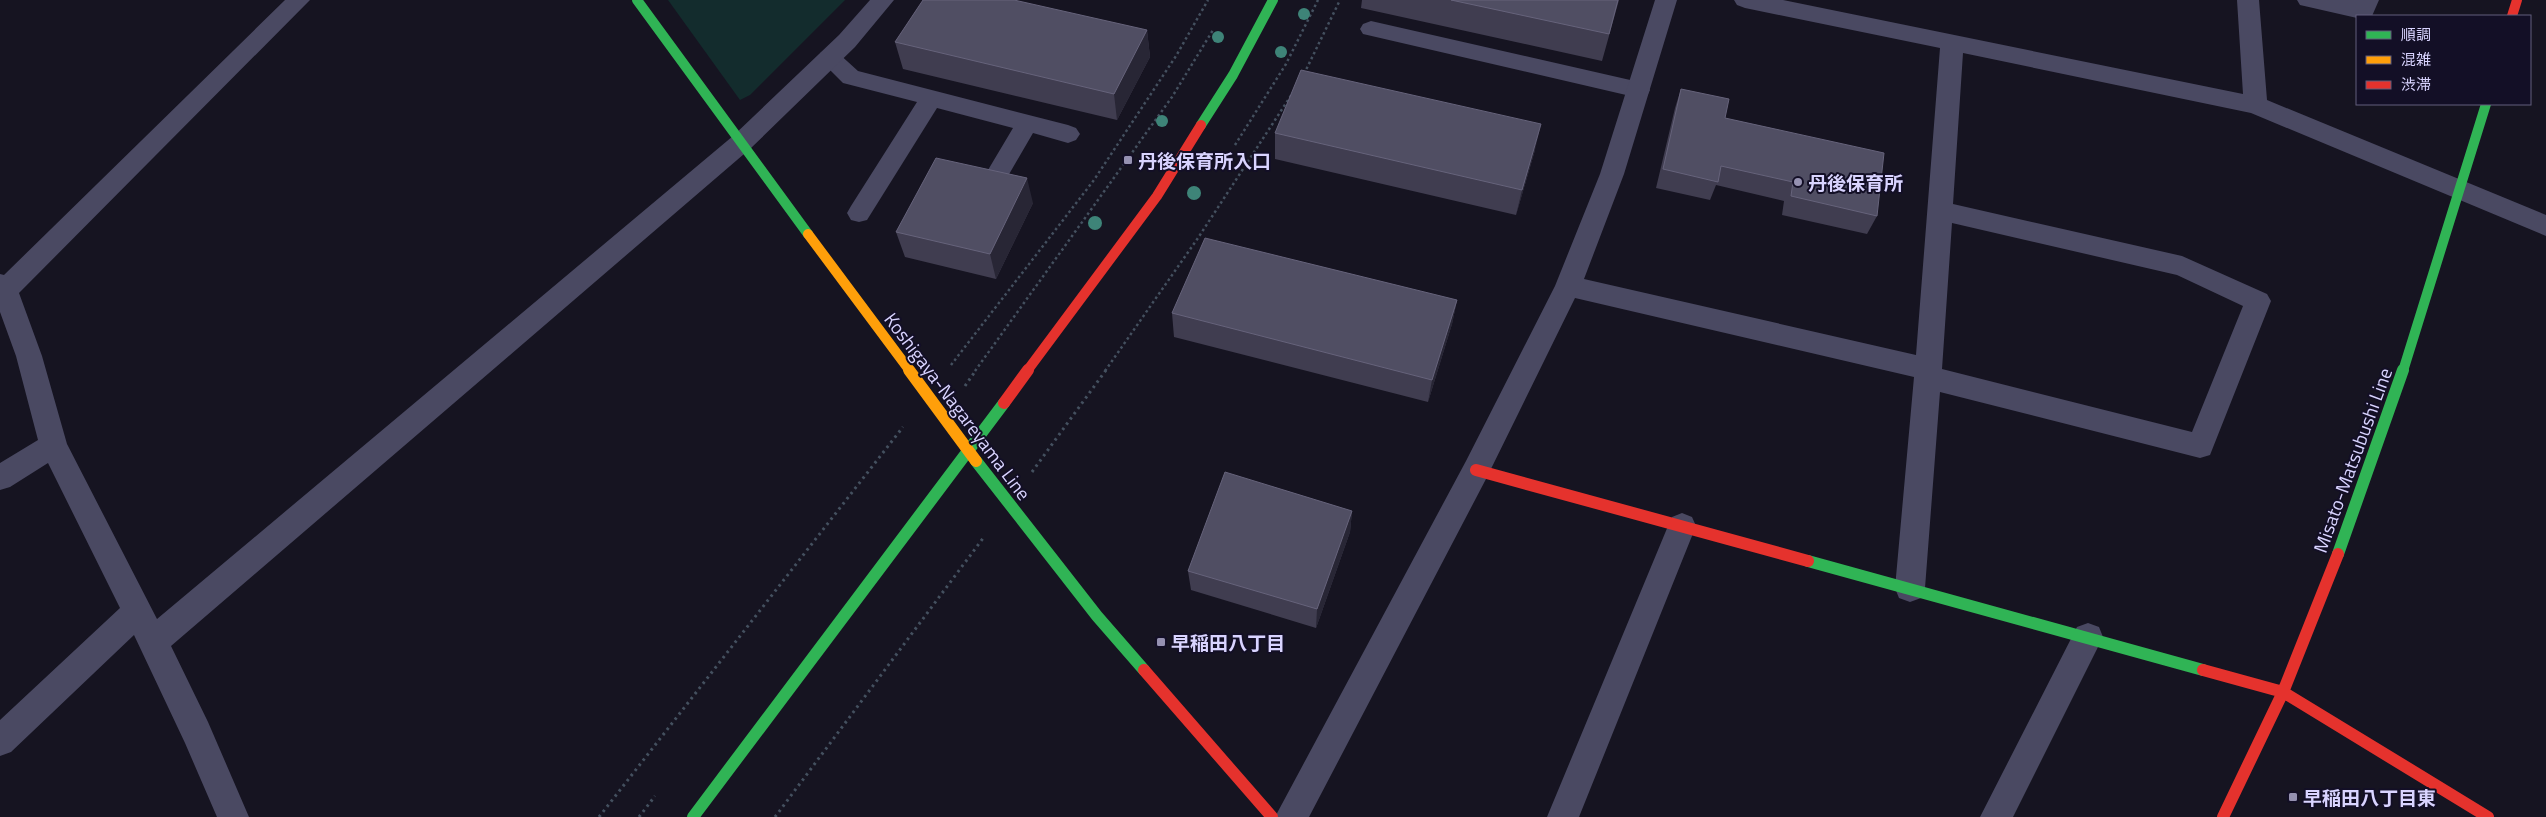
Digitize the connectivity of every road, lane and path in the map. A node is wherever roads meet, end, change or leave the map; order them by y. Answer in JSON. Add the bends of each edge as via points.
{"nodes":[{"id":1,"x":298,"y":0,"type":"edge"},
{"id":2,"x":637,"y":0,"type":"edge"},
{"id":3,"x":882,"y":0,"type":"edge"},
{"id":4,"x":1273,"y":0,"type":"edge"},
{"id":5,"x":1340,"y":0,"type":"edge"},
{"id":6,"x":1666,"y":0,"type":"edge"},
{"id":7,"x":1745,"y":0,"type":"edge"},
{"id":8,"x":2248,"y":0,"type":"edge"},
{"id":9,"x":2308,"y":0,"type":"edge"},
{"id":10,"x":2368,"y":0,"type":"edge"},
{"id":11,"x":2517,"y":0,"type":"edge"},
{"id":12,"x":2512,"y":15,"type":"edge"},
{"id":13,"x":1371,"y":28,"type":"dead end"},
{"id":14,"x":1952,"y":43,"type":"junction"},
{"id":15,"x":829,"y":58,"type":"junction"},
{"id":16,"x":1299,"y":83,"type":"edge"},
{"id":17,"x":1639,"y":90,"type":"junction"},
{"id":18,"x":1294,"y":91,"type":"edge"},
{"id":19,"x":931,"y":98,"type":"junction"},
{"id":20,"x":2256,"y":105,"type":"junction"},
{"id":21,"x":2486,"y":105,"type":"edge"},
{"id":22,"x":1028,"y":123,"type":"junction"},
{"id":23,"x":1068,"y":134,"type":"dead end"},
{"id":24,"x":742,"y":142,"type":"junction"},
{"id":25,"x":1000,"y":170,"type":"edge"},
{"id":26,"x":2459,"y":192,"type":"junction"},
{"id":27,"x":1939,"y":210,"type":"junction"},
{"id":28,"x":859,"y":213,"type":"dead end"},
{"id":29,"x":2546,"y":226,"type":"edge"},
{"id":30,"x":1568,"y":286,"type":"junction"},
{"id":31,"x":2,"y":288,"type":"edge"},
{"id":32,"x":1928,"y":373,"type":"junction"},
{"id":33,"x":53,"y":445,"type":"junction"},
{"id":34,"x":967,"y":451,"type":"junction"},
{"id":35,"x":1476,"y":470,"type":"junction"},
{"id":36,"x":0,"y":478,"type":"edge"},
{"id":37,"x":1009,"y":504,"type":"junction"},
{"id":38,"x":1682,"y":526,"type":"junction"},
{"id":39,"x":1910,"y":588,"type":"junction"},
{"id":40,"x":136,"y":613,"type":"junction"},
{"id":41,"x":2088,"y":637,"type":"junction"},
{"id":42,"x":153,"y":642,"type":"junction"},
{"id":43,"x":2283,"y":692,"type":"junction"},
{"id":44,"x":0,"y":741,"type":"edge"},
{"id":45,"x":233,"y":817,"type":"edge"},
{"id":46,"x":693,"y":817,"type":"edge"},
{"id":47,"x":775,"y":817,"type":"edge"},
{"id":48,"x":1272,"y":817,"type":"edge"},
{"id":49,"x":1291,"y":817,"type":"edge"},
{"id":50,"x":1563,"y":817,"type":"edge"},
{"id":51,"x":1996,"y":817,"type":"edge"},
{"id":52,"x":2223,"y":817,"type":"edge"},
{"id":53,"x":2488,"y":817,"type":"edge"}],
"edges":[{"from":1,"to":31,"type":"street"},
{"from":2,"to":24,"type":"main road","name":"Koshigaya-Nagareyama Line"},
{"from":3,"to":15,"type":"street"},
{"from":4,"to":34,"type":"main road","via":[[1233,75],[1157,196]]},
{"from":5,"to":16,"type":"path"},
{"from":6,"to":17,"type":"street"},
{"from":7,"to":14,"type":"street"},
{"from":8,"to":20,"type":"street"},
{"from":9,"to":10,"type":"street","via":[[2364,11]]},
{"from":11,"to":12,"type":"main road"},
{"from":13,"to":17,"type":"lane"},
{"from":14,"to":20,"type":"street"},
{"from":14,"to":27,"type":"street"},
{"from":15,"to":19,"type":"lane","via":[[851,77]]},
{"from":15,"to":24,"type":"street"},
{"from":17,"to":30,"type":"street","via":[[1612,174]]},
{"from":18,"to":37,"type":"path","via":[[1232,192],[1123,349]]},
{"from":19,"to":22,"type":"lane"},
{"from":19,"to":28,"type":"lane"},
{"from":20,"to":26,"type":"street"},
{"from":21,"to":26,"type":"main road","name":"Misato-Matsubushi Line"},
{"from":22,"to":23,"type":"lane"},
{"from":22,"to":25,"type":"lane"},
{"from":24,"to":34,"type":"main road","name":"Koshigaya-Nagareyama Line"},
{"from":24,"to":42,"type":"street"},
{"from":26,"to":29,"type":"street"},
{"from":26,"to":43,"type":"main road","name":"Misato-Matsubushi Line","via":[[2363,490]]},
{"from":27,"to":32,"type":"street"},
{"from":27,"to":32,"type":"street","via":[[2182,266],[2258,301],[2200,446]]},
{"from":30,"to":32,"type":"street"},
{"from":30,"to":35,"type":"street"},
{"from":31,"to":33,"type":"street","via":[[29,356]]},
{"from":32,"to":39,"type":"street"},
{"from":33,"to":36,"type":"street"},
{"from":33,"to":40,"type":"street"},
{"from":34,"to":37,"type":"main road","name":"Koshigaya-Nagareyama Line"},
{"from":34,"to":46,"type":"main road"},
{"from":35,"to":38,"type":"main road"},
{"from":35,"to":49,"type":"street"},
{"from":37,"to":47,"type":"path"},
{"from":37,"to":48,"type":"main road","name":"Koshigaya-Nagareyama Line","via":[[1097,616]]},
{"from":38,"to":39,"type":"main road"},
{"from":38,"to":50,"type":"street"},
{"from":39,"to":41,"type":"main road"},
{"from":40,"to":42,"type":"street"},
{"from":40,"to":44,"type":"street"},
{"from":41,"to":43,"type":"main road"},
{"from":41,"to":51,"type":"street"},
{"from":42,"to":45,"type":"street"},
{"from":43,"to":52,"type":"main road","name":"Misato-Matsubushi Line"},
{"from":43,"to":53,"type":"main road"}]}
